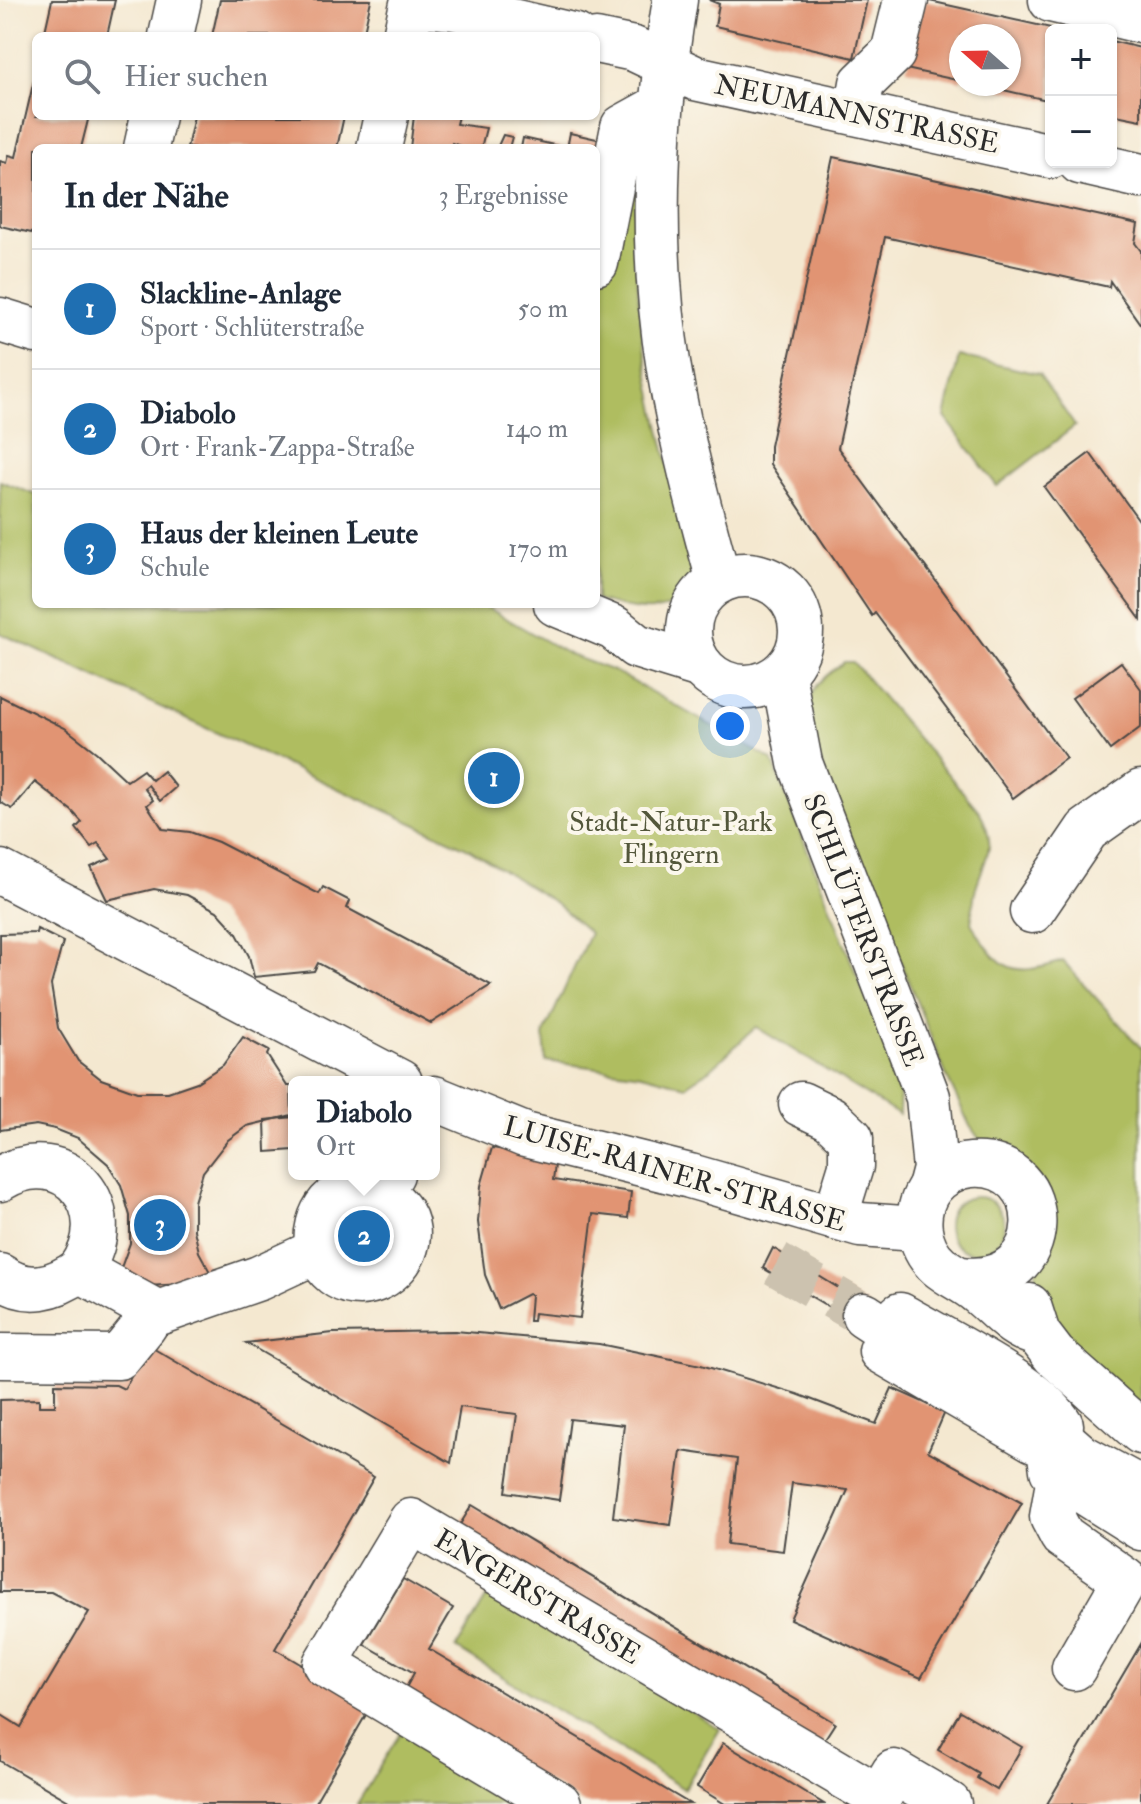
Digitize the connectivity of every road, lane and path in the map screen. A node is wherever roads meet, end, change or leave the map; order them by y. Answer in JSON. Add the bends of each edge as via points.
{"nodes":[{"id":1,"x":179,"y":0,"type":"edge"},
{"id":2,"x":675,"y":0,"type":"edge"},
{"id":3,"x":906,"y":0,"type":"edge"},
{"id":4,"x":1051,"y":0,"type":"edge"},
{"id":5,"x":408,"y":20,"type":"edge"},
{"id":6,"x":1141,"y":21,"type":"edge"},
{"id":7,"x":172,"y":32,"type":"edge"},
{"id":8,"x":559,"y":32,"type":"edge"},
{"id":9,"x":600,"y":42,"type":"edge"},
{"id":10,"x":665,"y":63,"type":"junction"},
{"id":11,"x":661,"y":106,"type":"junction"},
{"id":12,"x":857,"y":112,"type":"junction"},
{"id":13,"x":152,"y":120,"type":"edge"},
{"id":14,"x":385,"y":120,"type":"edge"},
{"id":15,"x":147,"y":144,"type":"edge"},
{"id":16,"x":380,"y":144,"type":"edge"},
{"id":17,"x":1045,"y":155,"type":"edge"},
{"id":18,"x":1106,"y":168,"type":"edge"},
{"id":19,"x":1141,"y":176,"type":"edge"},
{"id":20,"x":600,"y":243,"type":"edge"},
{"id":21,"x":0,"y":320,"type":"edge"},
{"id":22,"x":32,"y":330,"type":"edge"},
{"id":23,"x":706,"y":596,"type":"junction"},
{"id":24,"x":566,"y":608,"type":"edge"},
{"id":25,"x":614,"y":628,"type":"junction"},
{"id":26,"x":783,"y":674,"type":"junction"},
{"id":27,"x":718,"y":676,"type":"junction"},
{"id":28,"x":800,"y":763,"type":"junction"},
{"id":29,"x":1141,"y":792,"type":"edge"},
{"id":30,"x":0,"y":872,"type":"edge"},
{"id":31,"x":1032,"y":911,"type":"dead end"},
{"id":32,"x":352,"y":1072,"type":"edge"},
{"id":33,"x":928,"y":1097,"type":"junction"},
{"id":34,"x":440,"y":1101,"type":"edge"},
{"id":35,"x":801,"y":1104,"type":"dead end"},
{"id":36,"x":980,"y":1164,"type":"junction"},
{"id":37,"x":0,"y":1179,"type":"edge"},
{"id":38,"x":384,"y":1183,"type":"edge"},
{"id":39,"x":835,"y":1218,"type":"junction"},
{"id":40,"x":936,"y":1237,"type":"junction"},
{"id":41,"x":317,"y":1251,"type":"junction"},
{"id":42,"x":1020,"y":1261,"type":"junction"},
{"id":43,"x":80,"y":1270,"type":"junction"},
{"id":44,"x":0,"y":1276,"type":"edge"},
{"id":45,"x":145,"y":1325,"type":"dead end"},
{"id":46,"x":1038,"y":1334,"type":"junction"},
{"id":47,"x":0,"y":1356,"type":"edge"},
{"id":48,"x":1141,"y":1432,"type":"edge"},
{"id":49,"x":1055,"y":1452,"type":"junction"},
{"id":50,"x":1139,"y":1507,"type":"edge"},
{"id":51,"x":1074,"y":1668,"type":"dead end"},
{"id":52,"x":877,"y":1801,"type":"edge"},
{"id":53,"x":559,"y":1804,"type":"edge"},
{"id":54,"x":949,"y":1804,"type":"edge"}],
"edges":[{"from":1,"to":7,"type":"street"},
{"from":2,"to":10,"type":"street"},
{"from":3,"to":12,"type":"street","via":[[893,53],[862,83]]},
{"from":4,"to":6,"type":"street"},
{"from":5,"to":8,"type":"street","via":[[455,8]]},
{"from":9,"to":10,"type":"street","name":"NEUMANNSTRASSE"},
{"from":10,"to":11,"type":"street"},
{"from":10,"to":12,"type":"street","name":"NEUMANNSTRASSE","via":[[695,78]]},
{"from":11,"to":20,"type":"street","via":[[623,127]]},
{"from":11,"to":23,"type":"street","via":[[657,236],[668,365]]},
{"from":12,"to":17,"type":"street","name":"NEUMANNSTRASSE"},
{"from":13,"to":15,"type":"street"},
{"from":14,"to":16,"type":"street"},
{"from":18,"to":19,"type":"street"},
{"from":21,"to":22,"type":"street"},
{"from":23,"to":25,"type":"street"},
{"from":23,"to":26,"type":"street","via":[[739,575],[753,575],[788,596],[800,621],[800,635]]},
{"from":23,"to":27,"type":"street","via":[[690,639]]},
{"from":24,"to":25,"type":"street"},
{"from":25,"to":27,"type":"street","via":[[636,646]]},
{"from":26,"to":27,"type":"street","via":[[759,684]]},
{"from":26,"to":28,"type":"street","name":"SCHLÜTERSTRASSE"},
{"from":27,"to":28,"type":"street","name":"SCHLÜTERSTRASSE"},
{"from":28,"to":33,"type":"street","name":"SCHLÜTERSTRASSE"},
{"from":29,"to":31,"type":"street","via":[[1087,830]]},
{"from":30,"to":32,"type":"street"},
{"from":33,"to":36,"type":"street","name":"SCHLÜTERSTRASSE","via":[[949,1113]]},
{"from":33,"to":40,"type":"street","name":"SCHLÜTERSTRASSE"},
{"from":34,"to":39,"type":"street","name":"LUISE-RAINER-STRASSE","via":[[525,1135]]},
{"from":35,"to":39,"type":"street","via":[[830,1118],[851,1138],[851,1166]]},
{"from":36,"to":40,"type":"street","name":"LUISE-RAINER-STRASSE","via":[[952,1170]]},
{"from":36,"to":42,"type":"street","via":[[1010,1175],[1030,1200],[1034,1232]]},
{"from":37,"to":43,"type":"street","via":[[37,1167],[69,1176],[83,1189],[97,1222],[95,1240]]},
{"from":38,"to":41,"type":"street","via":[[350,1190],[329,1202],[316,1223]]},
{"from":38,"to":41,"type":"street","via":[[406,1224],[407,1243],[397,1267],[375,1281],[347,1281],[327,1269]]},
{"from":39,"to":40,"type":"street","name":"LUISE-RAINER-STRASSE"},
{"from":40,"to":42,"type":"street","name":"LUISE-RAINER-STRASSE","via":[[988,1279]]},
{"from":40,"to":46,"type":"street","via":[[1005,1318]]},
{"from":40,"to":49,"type":"street","via":[[881,1351]]},
{"from":41,"to":43,"type":"street","via":[[259,1278],[158,1313]]},
{"from":42,"to":46,"type":"street","via":[[1019,1277]]},
{"from":43,"to":44,"type":"street","via":[[45,1288],[25,1287]]},
{"from":45,"to":47,"type":"street","via":[[119,1357]]},
{"from":46,"to":48,"type":"street","via":[[1094,1393]]},
{"from":49,"to":50,"type":"street"},
{"from":49,"to":51,"type":"street","via":[[1052,1517],[1062,1536],[1125,1580]]},
{"from":52,"to":53,"type":"street","name":"ENGERSTRASSE","via":[[411,1521],[325,1664]]},
{"from":52,"to":54,"type":"street","name":"ENGERSTRASSE","via":[[894,1772]]}]}
